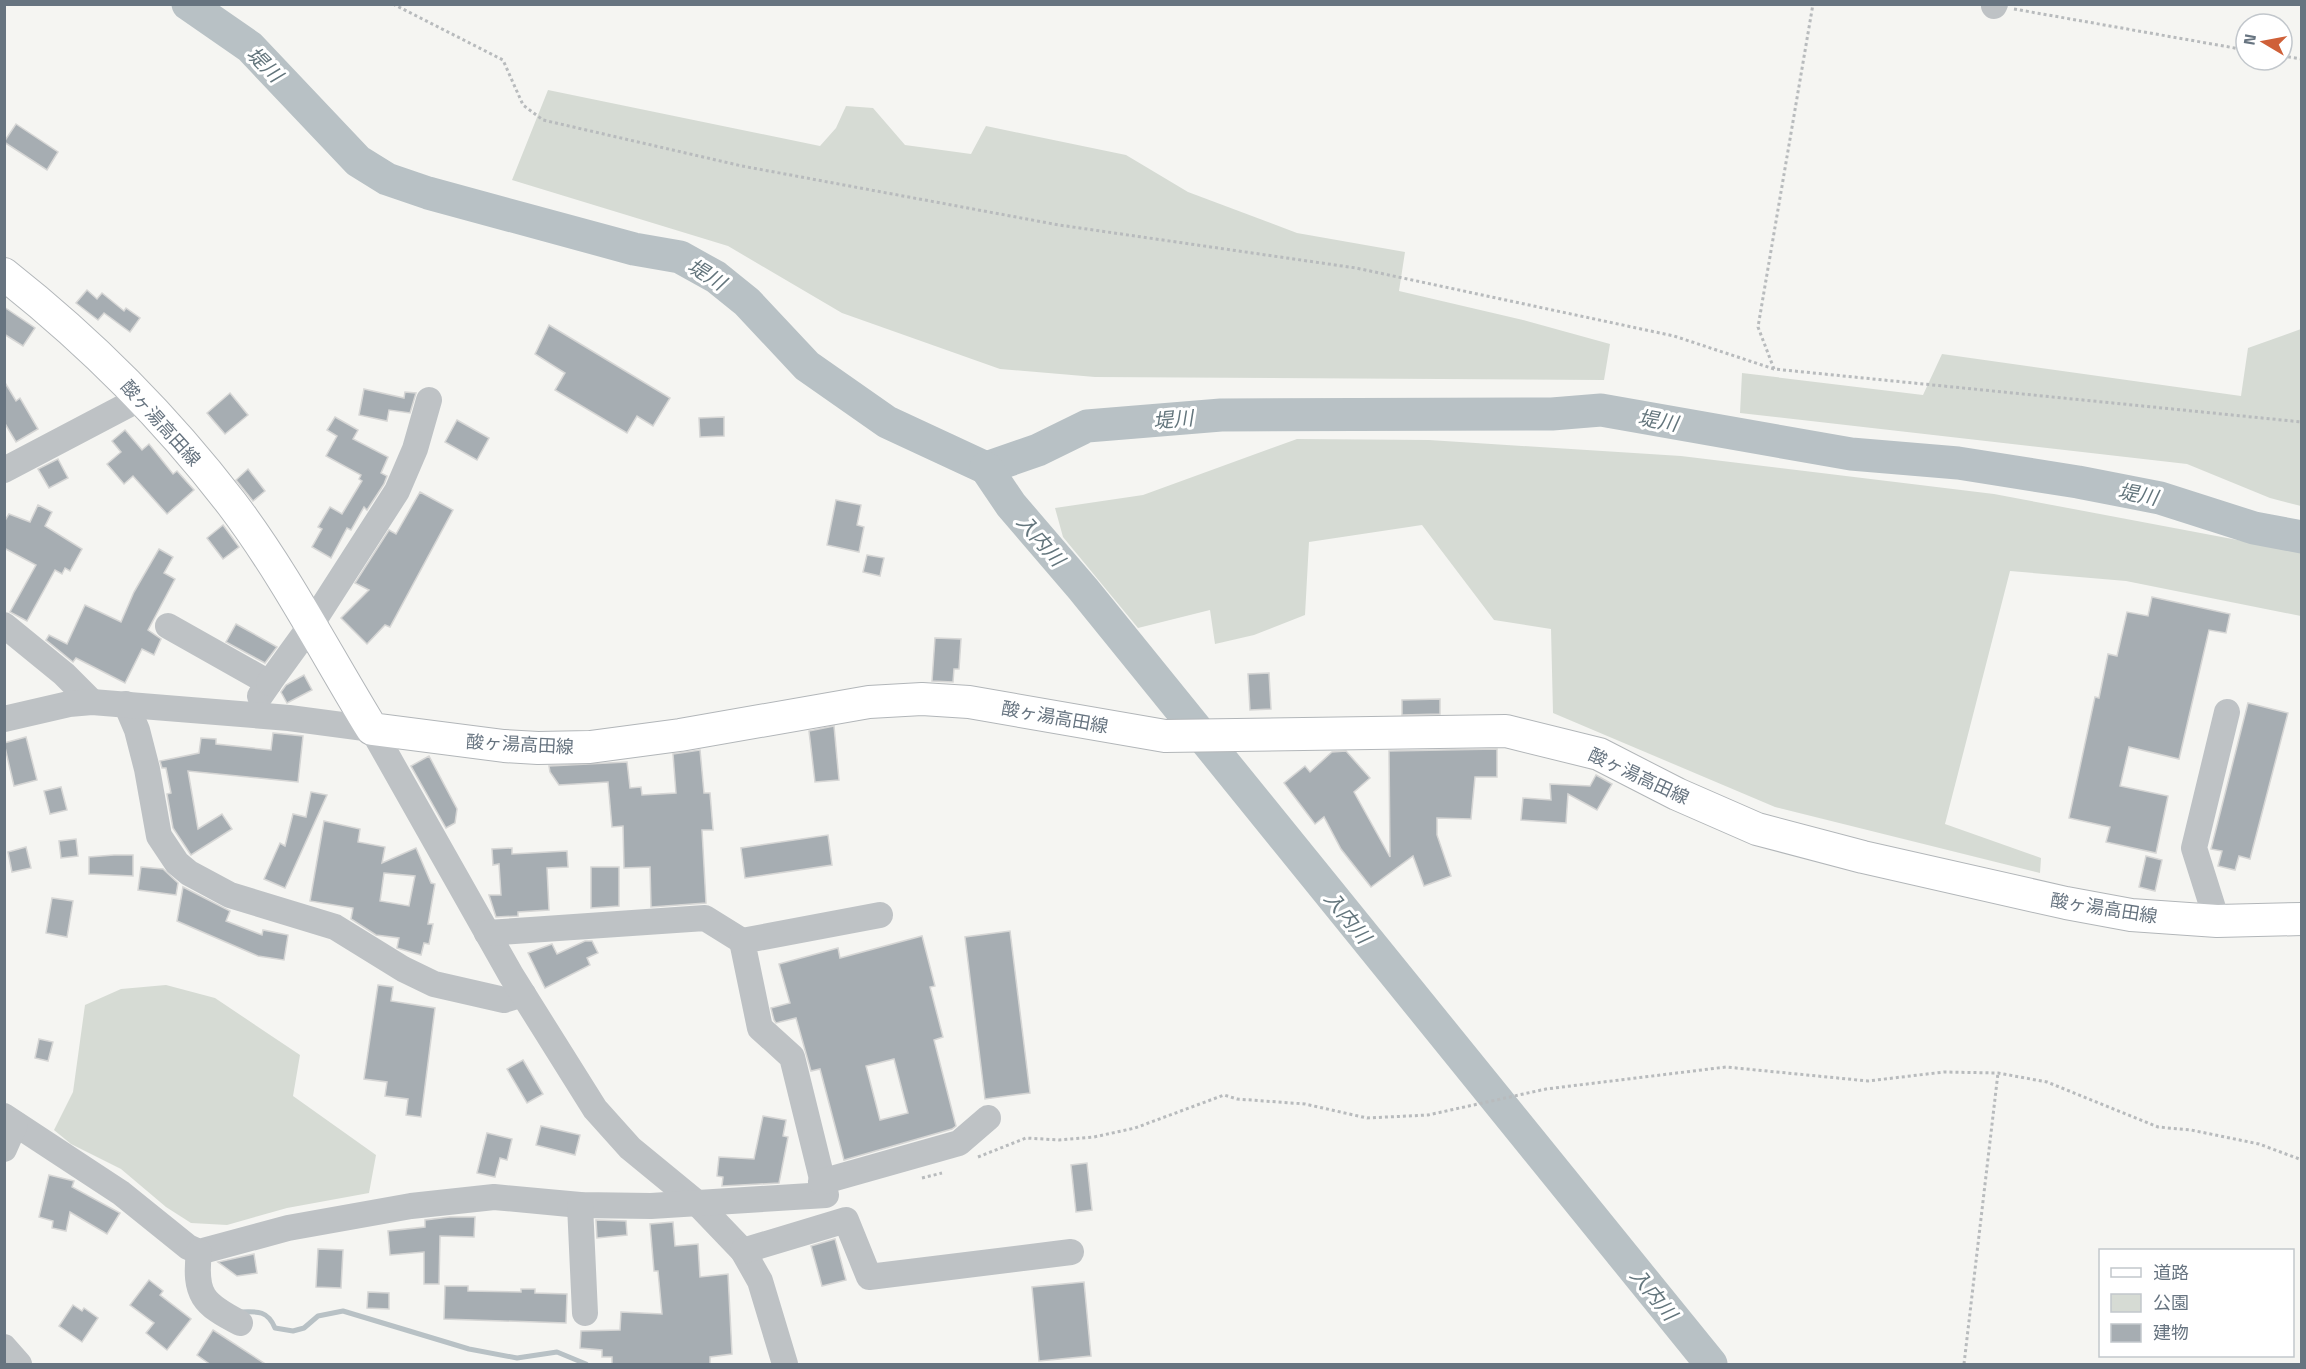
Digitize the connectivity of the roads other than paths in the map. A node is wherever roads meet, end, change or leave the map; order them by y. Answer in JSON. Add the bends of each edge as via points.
{"nodes":[{"id":1,"x":4,"y":274,"type":"edge"},
{"id":2,"x":141,"y":398,"type":"junction"},
{"id":3,"x":429,"y":400,"type":"dead end"},
{"id":4,"x":7,"y":465,"type":"edge"},
{"id":5,"x":4,"y":625,"type":"edge"},
{"id":6,"x":311,"y":625,"type":"junction"},
{"id":7,"x":168,"y":626,"type":"dead end"},
{"id":8,"x":269,"y":683,"type":"junction"},
{"id":9,"x":92,"y":702,"type":"junction"},
{"id":10,"x":126,"y":704,"type":"junction"},
{"id":11,"x":2227,"y":712,"type":"dead end"},
{"id":12,"x":247,"y":714,"type":"junction"},
{"id":13,"x":4,"y":719,"type":"edge"},
{"id":14,"x":372,"y":729,"type":"junction"},
{"id":15,"x":880,"y":915,"type":"dead end"},
{"id":16,"x":2301,"y":919,"type":"edge"},
{"id":17,"x":2217,"y":921,"type":"junction"},
{"id":18,"x":487,"y":933,"type":"junction"},
{"id":19,"x":742,"y":941,"type":"junction"},
{"id":20,"x":523,"y":994,"type":"junction"},
{"id":21,"x":988,"y":1118,"type":"dead end"},
{"id":22,"x":10,"y":1120,"type":"edge"},
{"id":23,"x":4,"y":1149,"type":"edge"},
{"id":24,"x":821,"y":1182,"type":"junction"},
{"id":25,"x":697,"y":1203,"type":"junction"},
{"id":26,"x":580,"y":1205,"type":"junction"},
{"id":27,"x":743,"y":1251,"type":"junction"},
{"id":28,"x":199,"y":1252,"type":"junction"},
{"id":29,"x":1071,"y":1252,"type":"dead end"},
{"id":30,"x":585,"y":1312,"type":"dead end"},
{"id":31,"x":240,"y":1323,"type":"dead end"},
{"id":32,"x":4,"y":1347,"type":"edge"},
{"id":33,"x":19,"y":1365,"type":"edge"},
{"id":34,"x":785,"y":1365,"type":"edge"}],
"edges":[{"from":1,"to":2,"type":"main road","name":"酸ヶ湯高田線","via":[[50,311]]},
{"from":2,"to":4,"type":"street"},
{"from":2,"to":6,"type":"main road","name":"酸ヶ湯高田線","via":[[232,504]]},
{"from":3,"to":6,"type":"street","via":[[415,449],[396,491]]},
{"from":5,"to":9,"type":"street"},
{"from":6,"to":8,"type":"street"},
{"from":6,"to":14,"type":"main road","name":"酸ヶ湯高田線"},
{"from":7,"to":8,"type":"street"},
{"from":8,"to":12,"type":"street"},
{"from":9,"to":10,"type":"street"},
{"from":9,"to":13,"type":"street"},
{"from":10,"to":12,"type":"street"},
{"from":10,"to":20,"type":"street","via":[[147,769],[159,836],[177,863],[189,873],[230,895],[335,927],[434,984],[504,1000]]},
{"from":11,"to":17,"type":"street","via":[[2194,849]]},
{"from":12,"to":14,"type":"street"},
{"from":14,"to":17,"type":"main road","name":"酸ヶ湯高田線","via":[[504,746],[590,747],[869,702],[922,699],[969,702],[1165,736],[1506,731],[1599,754],[1677,794],[1778,835],[2066,903],[2131,915]]},
{"from":14,"to":18,"type":"street"},
{"from":15,"to":19,"type":"street"},
{"from":16,"to":17,"type":"main road","name":"酸ヶ湯高田線"},
{"from":18,"to":19,"type":"street","via":[[705,918]]},
{"from":18,"to":20,"type":"street"},
{"from":19,"to":24,"type":"street","via":[[760,1029],[792,1057]]},
{"from":20,"to":25,"type":"street","via":[[595,1109],[630,1148]]},
{"from":21,"to":24,"type":"street","via":[[959,1143]]},
{"from":22,"to":23,"type":"street"},
{"from":22,"to":28,"type":"street","via":[[121,1193]]},
{"from":24,"to":25,"type":"street","via":[[826,1195]]},
{"from":25,"to":26,"type":"street"},
{"from":25,"to":27,"type":"street"},
{"from":26,"to":28,"type":"street","via":[[494,1197],[411,1206],[288,1228]]},
{"from":26,"to":30,"type":"street"},
{"from":27,"to":29,"type":"street","via":[[846,1220],[869,1277]]},
{"from":27,"to":34,"type":"street","via":[[760,1281]]},
{"from":28,"to":31,"type":"street","via":[[197,1274],[201,1293],[213,1309]]},
{"from":32,"to":33,"type":"street"}]}
